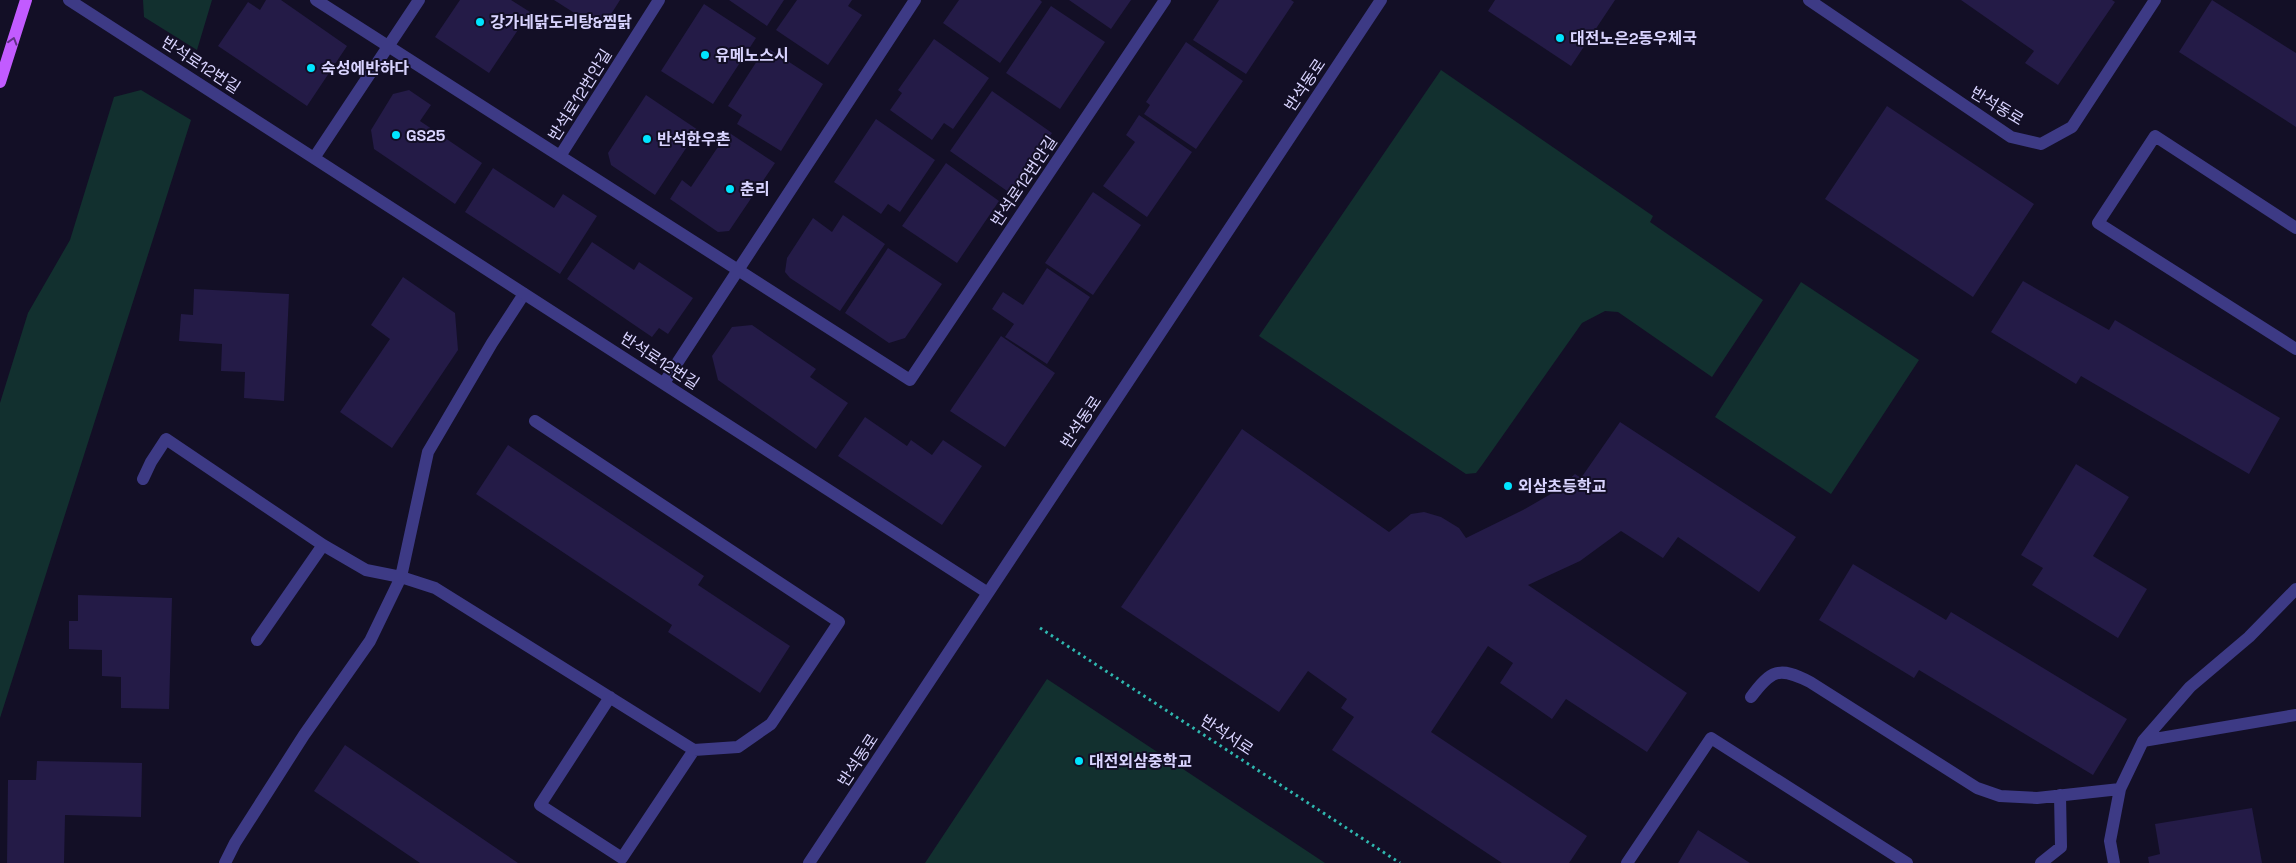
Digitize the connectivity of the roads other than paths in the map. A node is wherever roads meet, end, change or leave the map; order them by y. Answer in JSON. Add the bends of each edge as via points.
{"nodes":[{"id":1,"x":26,"y":0,"type":"edge"},
{"id":2,"x":69,"y":0,"type":"edge"},
{"id":3,"x":316,"y":0,"type":"edge"},
{"id":4,"x":419,"y":0,"type":"edge"},
{"id":5,"x":659,"y":0,"type":"edge"},
{"id":6,"x":915,"y":0,"type":"edge"},
{"id":7,"x":1165,"y":0,"type":"edge"},
{"id":8,"x":1381,"y":0,"type":"edge"},
{"id":9,"x":1809,"y":0,"type":"edge"},
{"id":10,"x":2156,"y":0,"type":"edge"},
{"id":11,"x":388,"y":47,"type":"junction"},
{"id":12,"x":0,"y":82,"type":"edge"},
{"id":13,"x":560,"y":156,"type":"junction"},
{"id":14,"x":314,"y":158,"type":"junction"},
{"id":15,"x":2296,"y":228,"type":"edge"},
{"id":16,"x":738,"y":271,"type":"junction"},
{"id":17,"x":524,"y":294,"type":"junction"},
{"id":18,"x":2296,"y":349,"type":"edge"},
{"id":19,"x":664,"y":383,"type":"junction"},
{"id":20,"x":535,"y":420,"type":"dead end"},
{"id":21,"x":143,"y":479,"type":"dead end"},
{"id":22,"x":323,"y":544,"type":"junction"},
{"id":23,"x":401,"y":577,"type":"junction"},
{"id":24,"x":2296,"y":589,"type":"edge"},
{"id":25,"x":988,"y":593,"type":"junction"},
{"id":26,"x":257,"y":640,"type":"dead end"},
{"id":27,"x":610,"y":697,"type":"junction"},
{"id":28,"x":1751,"y":697,"type":"dead end"},
{"id":29,"x":2296,"y":715,"type":"edge"},
{"id":30,"x":2143,"y":741,"type":"junction"},
{"id":31,"x":694,"y":750,"type":"junction"},
{"id":32,"x":2120,"y":789,"type":"junction"},
{"id":33,"x":2060,"y":795,"type":"junction"},
{"id":34,"x":224,"y":863,"type":"edge"},
{"id":35,"x":809,"y":863,"type":"edge"},
{"id":36,"x":1627,"y":863,"type":"edge"},
{"id":37,"x":1907,"y":863,"type":"edge"},
{"id":38,"x":2041,"y":863,"type":"edge"},
{"id":39,"x":2114,"y":863,"type":"edge"}],
"edges":[{"from":12,"to":1,"type":"main road","one_way":true},
{"from":2,"to":14,"type":"street","name":"반석로12번길"},
{"from":3,"to":11,"type":"street"},
{"from":4,"to":11,"type":"street"},
{"from":5,"to":13,"type":"street","name":"반석로12번안길"},
{"from":6,"to":16,"type":"street"},
{"from":7,"to":16,"type":"street","name":"반석로12번안길","via":[[910,380]]},
{"from":8,"to":25,"type":"street","name":"반석동로"},
{"from":9,"to":10,"type":"street","name":"반석동로","via":[[2011,137],[2041,144],[2072,127]]},
{"from":11,"to":13,"type":"street"},
{"from":11,"to":14,"type":"street"},
{"from":13,"to":16,"type":"street"},
{"from":14,"to":17,"type":"street","name":"반석로12번길"},
{"from":15,"to":18,"type":"street","via":[[2154,136],[2098,222]]},
{"from":16,"to":19,"type":"street"},
{"from":17,"to":19,"type":"street","name":"반석로12번길"},
{"from":17,"to":23,"type":"street","via":[[428,452]]},
{"from":19,"to":25,"type":"street","name":"반석로12번길"},
{"from":20,"to":31,"type":"street","via":[[839,622],[771,724],[738,747]]},
{"from":21,"to":22,"type":"street","via":[[166,439]]},
{"from":22,"to":23,"type":"street","via":[[366,570]]},
{"from":22,"to":26,"type":"street"},
{"from":23,"to":27,"type":"street","via":[[435,588]]},
{"from":23,"to":34,"type":"street","via":[[370,641],[304,735],[234,842]]},
{"from":24,"to":30,"type":"street","via":[[2250,637],[2190,687]]},
{"from":25,"to":35,"type":"street","name":"반석동로"},
{"from":27,"to":31,"type":"street"},
{"from":27,"to":31,"type":"street","via":[[540,805],[622,858]]},
{"from":28,"to":33,"type":"street","via":[[1775,673],[1791,672],[1977,788],[2000,796],[2037,798]]},
{"from":29,"to":30,"type":"street"},
{"from":30,"to":32,"type":"street"},
{"from":32,"to":33,"type":"street"},
{"from":32,"to":39,"type":"street","via":[[2110,840]]},
{"from":33,"to":38,"type":"street","via":[[2061,847]]},
{"from":36,"to":37,"type":"street","via":[[1711,738]]}]}
